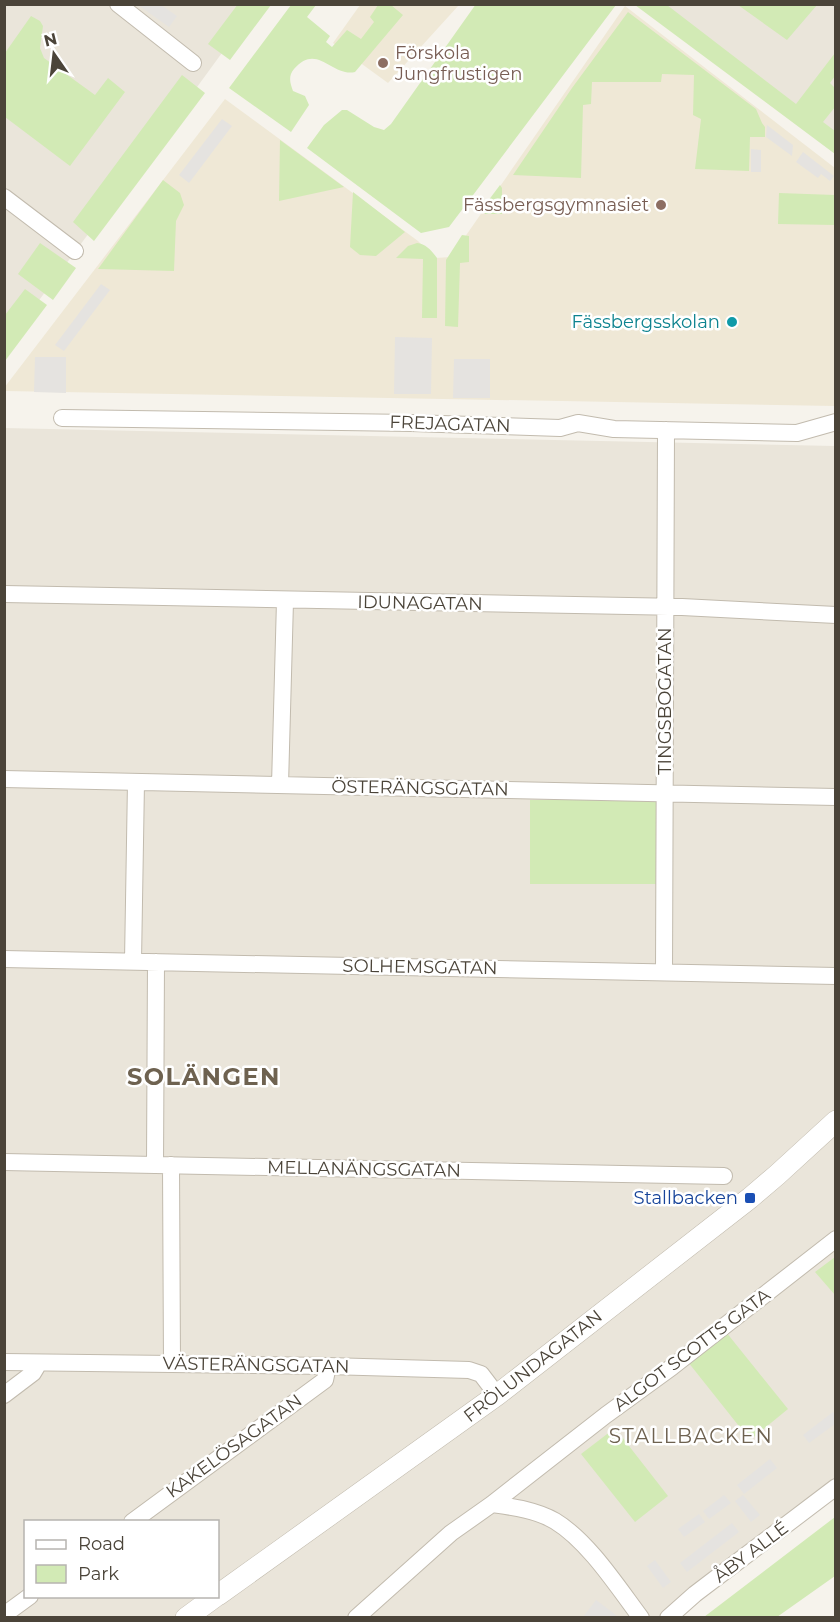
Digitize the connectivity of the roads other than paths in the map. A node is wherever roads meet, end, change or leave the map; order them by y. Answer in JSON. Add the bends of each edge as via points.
{"nodes":[{"id":1,"x":118,"y":4,"type":"edge"},
{"id":2,"x":193,"y":63,"type":"dead end"},
{"id":3,"x":4,"y":197,"type":"edge"},
{"id":4,"x":75,"y":251,"type":"dead end"},
{"id":5,"x":62,"y":418,"type":"dead end"},
{"id":6,"x":836,"y":422,"type":"edge"},
{"id":7,"x":666,"y":430,"type":"junction"},
{"id":8,"x":4,"y":594,"type":"edge"},
{"id":9,"x":285,"y":601,"type":"junction"},
{"id":10,"x":665,"y":608,"type":"junction"},
{"id":11,"x":836,"y":615,"type":"edge"},
{"id":12,"x":4,"y":780,"type":"edge"},
{"id":13,"x":136,"y":782,"type":"junction"},
{"id":14,"x":280,"y":785,"type":"junction"},
{"id":15,"x":664,"y":794,"type":"junction"},
{"id":16,"x":836,"y":797,"type":"edge"},
{"id":17,"x":4,"y":959,"type":"edge"},
{"id":18,"x":133,"y":962,"type":"junction"},
{"id":19,"x":156,"y":962,"type":"junction"},
{"id":20,"x":664,"y":972,"type":"junction"},
{"id":21,"x":836,"y":976,"type":"edge"},
{"id":22,"x":836,"y":1121,"type":"edge"},
{"id":23,"x":4,"y":1162,"type":"edge"},
{"id":24,"x":163,"y":1165,"type":"junction"},
{"id":25,"x":724,"y":1176,"type":"dead end"},
{"id":26,"x":836,"y":1239,"type":"edge"},
{"id":27,"x":4,"y":1362,"type":"edge"},
{"id":28,"x":39,"y":1363,"type":"junction"},
{"id":29,"x":172,"y":1364,"type":"junction"},
{"id":30,"x":328,"y":1366,"type":"junction"},
{"id":31,"x":4,"y":1395,"type":"edge"},
{"id":32,"x":497,"y":1395,"type":"junction"},
{"id":33,"x":836,"y":1487,"type":"edge"},
{"id":34,"x":492,"y":1504,"type":"junction"},
{"id":35,"x":133,"y":1520,"type":"edge"},
{"id":36,"x":219,"y":1595,"type":"edge"},
{"id":37,"x":27,"y":1598,"type":"edge"},
{"id":38,"x":214,"y":1598,"type":"edge"},
{"id":39,"x":4,"y":1615,"type":"edge"},
{"id":40,"x":186,"y":1617,"type":"edge"},
{"id":41,"x":356,"y":1617,"type":"edge"},
{"id":42,"x":641,"y":1617,"type":"edge"},
{"id":43,"x":668,"y":1617,"type":"edge"}],
"edges":[{"from":1,"to":2,"type":"street"},
{"from":3,"to":4,"type":"street"},
{"from":5,"to":7,"type":"street","name":"FREJAGATAN","via":[[560,428],[578,423],[614,429]]},
{"from":6,"to":7,"type":"street","name":"FREJAGATAN","via":[[797,433]]},
{"from":7,"to":10,"type":"street","name":"TINGSBOGATAN"},
{"from":8,"to":9,"type":"street","name":"IDUNAGATAN"},
{"from":9,"to":10,"type":"street","name":"IDUNAGATAN"},
{"from":9,"to":14,"type":"street"},
{"from":10,"to":11,"type":"street","name":"IDUNAGATAN"},
{"from":10,"to":15,"type":"street","name":"TINGSBOGATAN"},
{"from":12,"to":13,"type":"street","name":"ÖSTERÄNGSGATAN"},
{"from":13,"to":14,"type":"street","name":"ÖSTERÄNGSGATAN"},
{"from":13,"to":18,"type":"street"},
{"from":14,"to":15,"type":"street","name":"ÖSTERÄNGSGATAN"},
{"from":15,"to":16,"type":"street","name":"ÖSTERÄNGSGATAN"},
{"from":15,"to":20,"type":"street","name":"TINGSBOGATAN"},
{"from":17,"to":18,"type":"street","name":"SOLHEMSGATAN"},
{"from":18,"to":19,"type":"street","name":"SOLHEMSGATAN"},
{"from":19,"to":20,"type":"street","name":"SOLHEMSGATAN"},
{"from":19,"to":24,"type":"street"},
{"from":20,"to":21,"type":"street","name":"SOLHEMSGATAN"},
{"from":22,"to":32,"type":"street","name":"FRÖLUNDAGATAN","via":[[750,1198]]},
{"from":23,"to":24,"type":"street","name":"MELLANÄNGSGATAN"},
{"from":24,"to":25,"type":"street","name":"MELLANÄNGSGATAN"},
{"from":24,"to":29,"type":"street"},
{"from":26,"to":34,"type":"street","name":"ALGOT SCOTTS GATA"},
{"from":27,"to":28,"type":"street","name":"VÄSTERÄNGSGATAN"},
{"from":28,"to":29,"type":"street","name":"VÄSTERÄNGSGATAN"},
{"from":28,"to":31,"type":"street","via":[[33,1373]]},
{"from":29,"to":30,"type":"street","name":"VÄSTERÄNGSGATAN"},
{"from":30,"to":32,"type":"street","name":"VÄSTERÄNGSGATAN","via":[[469,1370],[481,1374]]},
{"from":30,"to":35,"type":"street","name":"KAKELÖSAGATAN","via":[[325,1380]]},
{"from":32,"to":36,"type":"street","name":"FRÖLUNDAGATAN"},
{"from":33,"to":43,"type":"street","name":"ÅBY ALLÉ"},
{"from":34,"to":41,"type":"street","name":"ALGOT SCOTTS GATA","via":[[435,1546]]},
{"from":34,"to":42,"type":"street","via":[[524,1509],[553,1520],[574,1534]]},
{"from":37,"to":39,"type":"street"},
{"from":38,"to":40,"type":"street","name":"FRÖLUNDAGATAN"}]}
